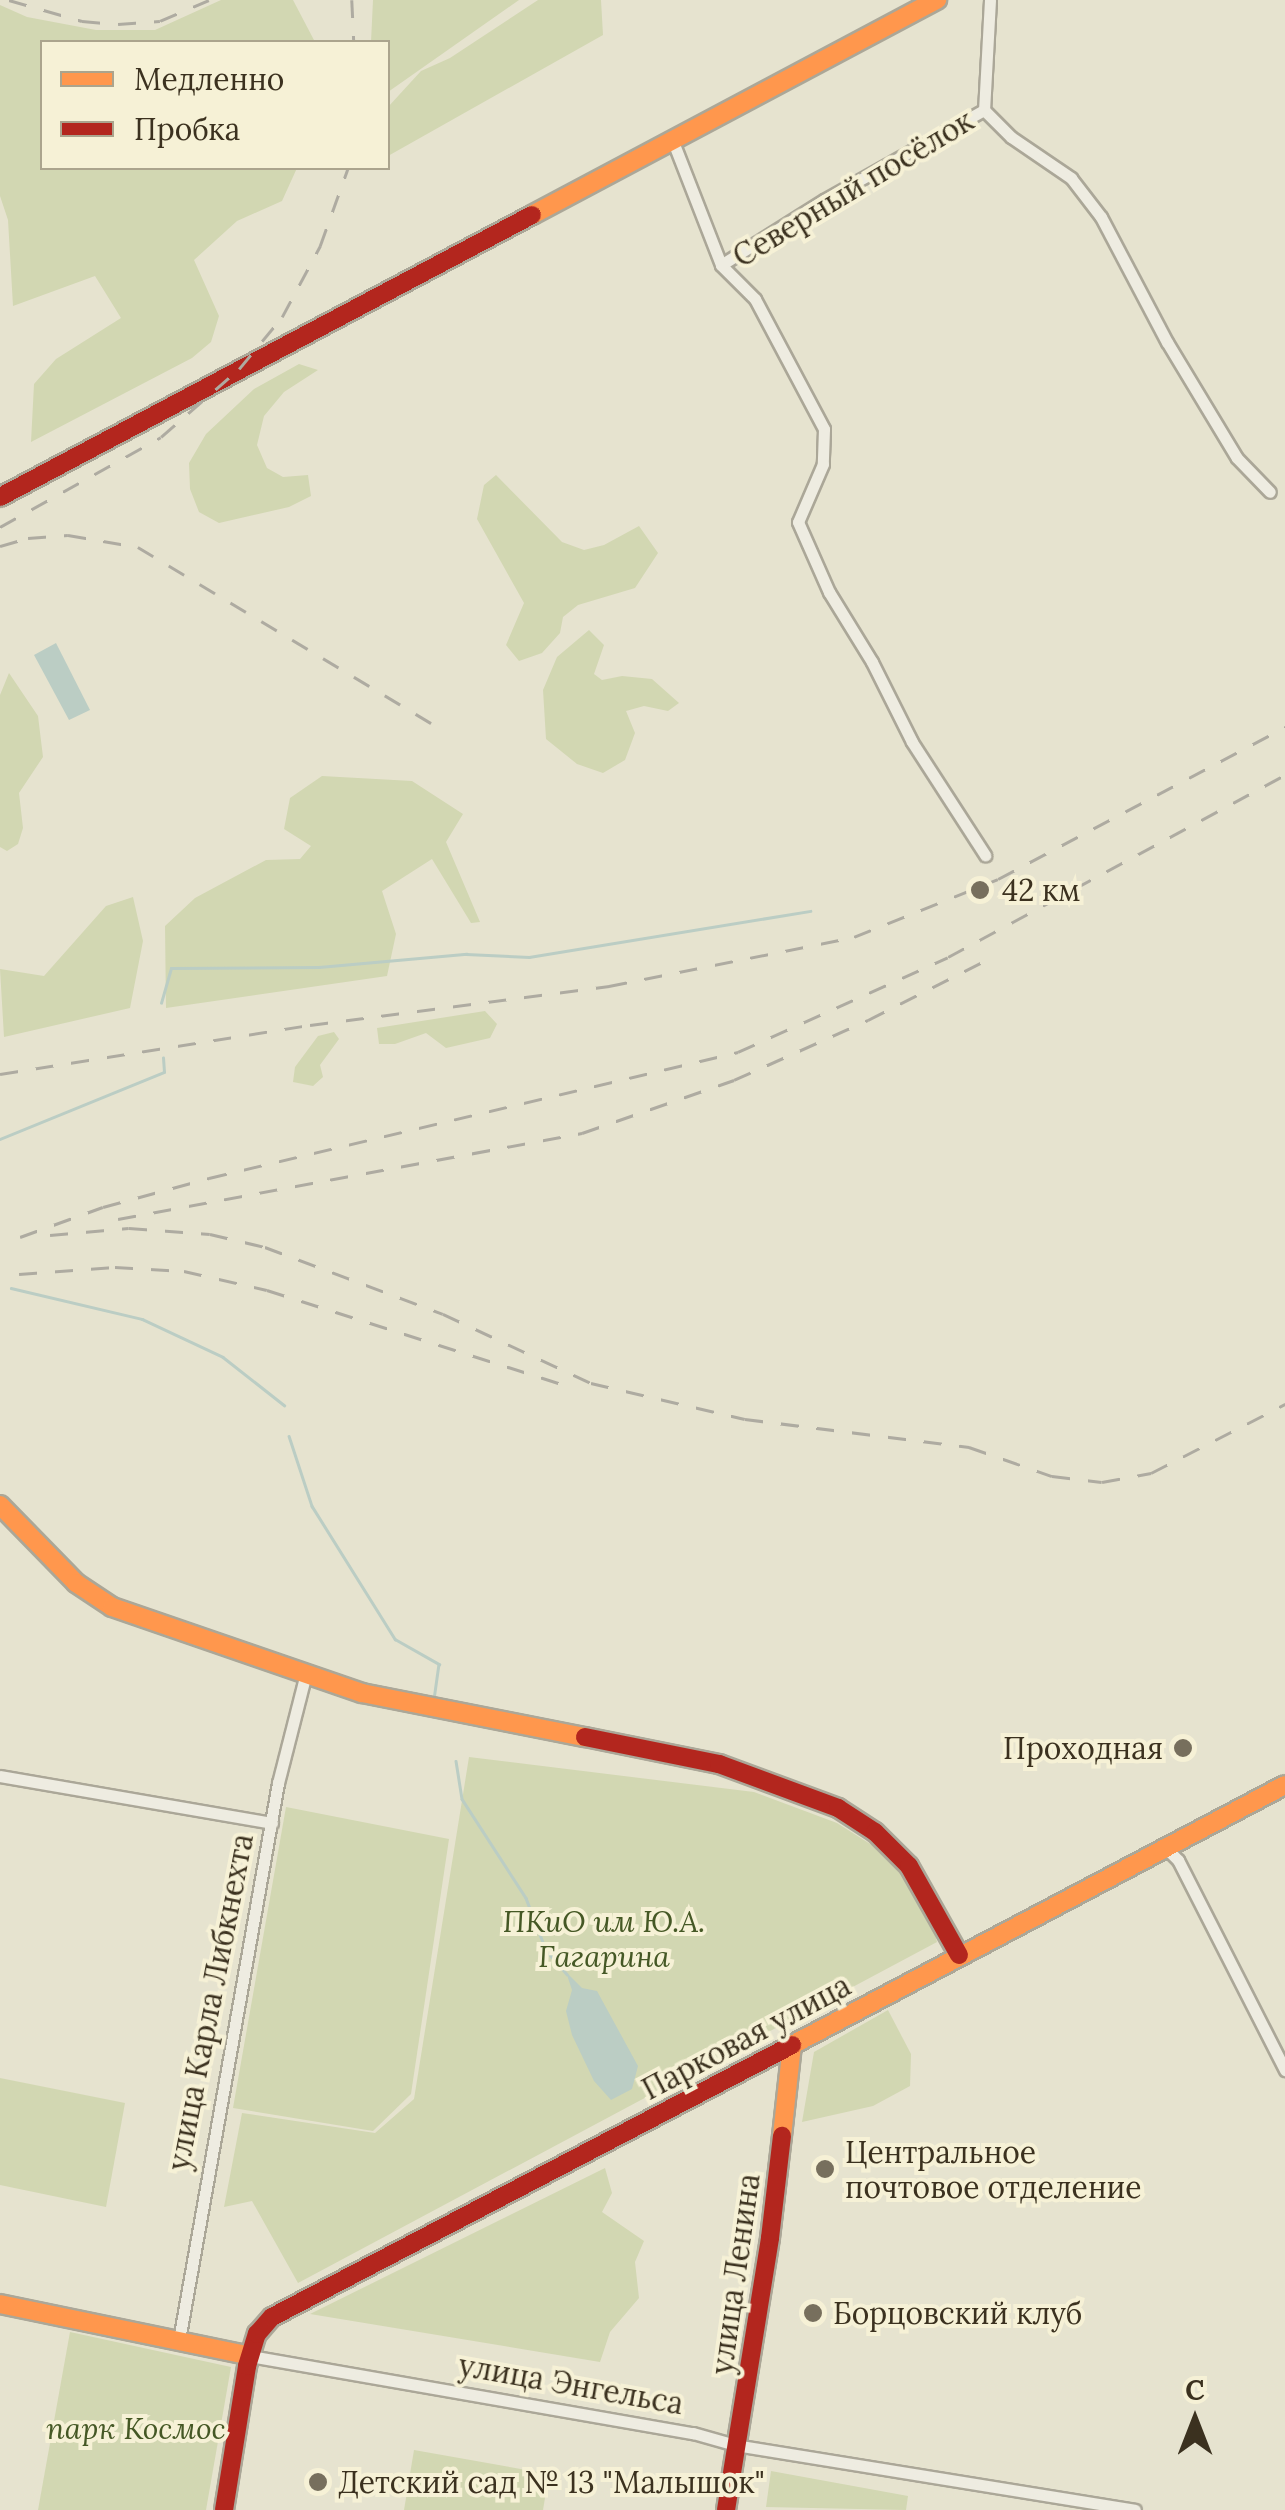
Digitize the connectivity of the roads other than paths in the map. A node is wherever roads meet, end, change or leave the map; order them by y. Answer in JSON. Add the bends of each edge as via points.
{"nodes":[{"id":1,"x":937,"y":0,"type":"edge"},
{"id":2,"x":990,"y":0,"type":"edge"},
{"id":3,"x":984,"y":110,"type":"junction"},
{"id":4,"x":672,"y":139,"type":"junction"},
{"id":5,"x":722,"y":266,"type":"junction"},
{"id":6,"x":1270,"y":492,"type":"dead end"},
{"id":7,"x":0,"y":497,"type":"edge"},
{"id":8,"x":985,"y":855,"type":"dead end"},
{"id":9,"x":2,"y":1513,"type":"edge"},
{"id":10,"x":305,"y":1677,"type":"junction"},
{"id":11,"x":0,"y":1776,"type":"edge"},
{"id":12,"x":1285,"y":1785,"type":"edge"},
{"id":13,"x":272,"y":1823,"type":"junction"},
{"id":14,"x":1166,"y":1848,"type":"junction"},
{"id":15,"x":959,"y":1955,"type":"junction"},
{"id":16,"x":792,"y":2045,"type":"junction"},
{"id":17,"x":1285,"y":2070,"type":"edge"},
{"id":18,"x":0,"y":2304,"type":"edge"},
{"id":19,"x":178,"y":2340,"type":"junction"},
{"id":20,"x":250,"y":2356,"type":"junction"},
{"id":21,"x":735,"y":2445,"type":"junction"},
{"id":22,"x":224,"y":2510,"type":"edge"},
{"id":23,"x":726,"y":2510,"type":"edge"},
{"id":24,"x":1135,"y":2510,"type":"edge"}],
"edges":[{"from":1,"to":4,"type":"street"},
{"from":2,"to":3,"type":"street"},
{"from":3,"to":5,"type":"street","name":"Северный посёлок"},
{"from":3,"to":6,"type":"street","via":[[1011,138],[1070,178],[1101,217],[1237,458]]},
{"from":4,"to":5,"type":"street"},
{"from":4,"to":7,"type":"street"},
{"from":5,"to":8,"type":"street","via":[[755,299],[824,428],[824,464],[798,522],[829,592],[950,806]]},
{"from":9,"to":10,"type":"street","via":[[76,1583],[112,1607]]},
{"from":10,"to":13,"type":"street","name":"улица Карла Либкнехта"},
{"from":10,"to":15,"type":"street","via":[[719,1764],[838,1808],[909,1866]]},
{"from":11,"to":13,"type":"street"},
{"from":12,"to":14,"type":"street","name":"Парковая улица"},
{"from":13,"to":19,"type":"street","name":"улица Карла Либкнехта"},
{"from":14,"to":15,"type":"street","name":"Парковая улица"},
{"from":14,"to":17,"type":"street"},
{"from":15,"to":16,"type":"street","name":"Парковая улица"},
{"from":16,"to":20,"type":"street","name":"Парковая улица","via":[[286,2306],[257,2334]]},
{"from":16,"to":21,"type":"street","name":"улица Ленина","via":[[770,2238]]},
{"from":18,"to":19,"type":"street","name":"улица Энгельса"},
{"from":19,"to":20,"type":"street","name":"улица Энгельса"},
{"from":20,"to":21,"type":"street","name":"улица Энгельса"},
{"from":20,"to":22,"type":"street"},
{"from":21,"to":23,"type":"street","name":"улица Ленина"},
{"from":21,"to":24,"type":"street","name":"улица Энгельса"}]}
